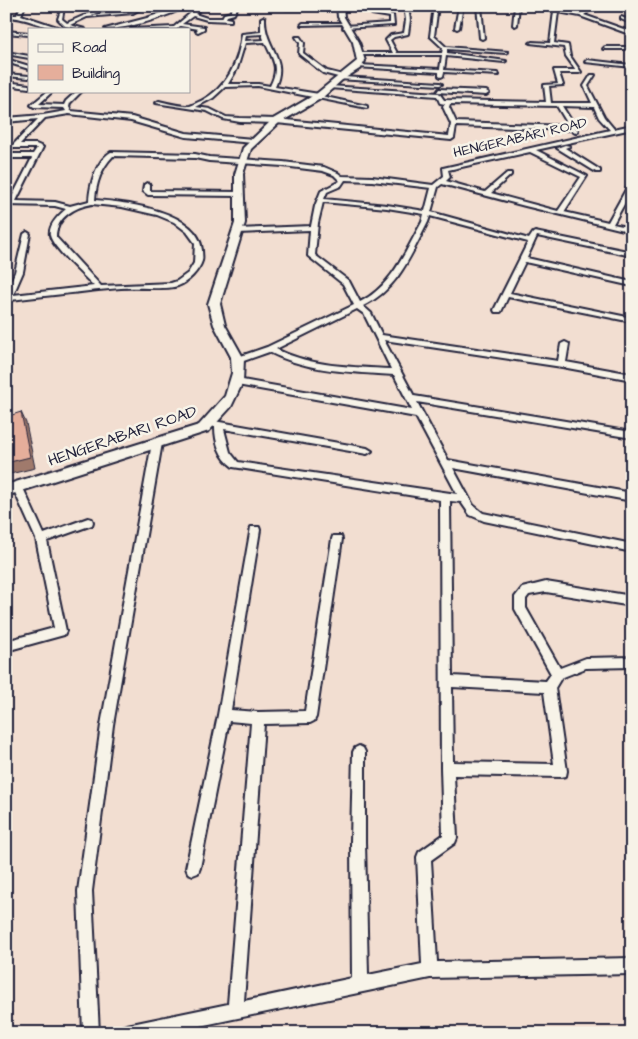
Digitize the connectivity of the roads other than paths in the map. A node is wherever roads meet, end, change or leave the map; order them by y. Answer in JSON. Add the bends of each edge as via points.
{"nodes":[{"id":1,"x":23,"y":6,"type":"edge"},
{"id":2,"x":52,"y":6,"type":"edge"},
{"id":3,"x":110,"y":6,"type":"edge"},
{"id":4,"x":143,"y":6,"type":"edge"},
{"id":5,"x":186,"y":6,"type":"edge"},
{"id":6,"x":202,"y":6,"type":"edge"},
{"id":7,"x":236,"y":6,"type":"edge"},
{"id":8,"x":373,"y":6,"type":"edge"},
{"id":9,"x":406,"y":6,"type":"edge"},
{"id":10,"x":436,"y":6,"type":"edge"},
{"id":11,"x":461,"y":6,"type":"edge"},
{"id":12,"x":479,"y":6,"type":"edge"},
{"id":13,"x":517,"y":6,"type":"edge"},
{"id":14,"x":535,"y":6,"type":"edge"},
{"id":15,"x":593,"y":6,"type":"edge"},
{"id":16,"x":622,"y":6,"type":"edge"},
{"id":17,"x":340,"y":7,"type":"edge"},
{"id":18,"x":288,"y":8,"type":"dead end"},
{"id":19,"x":556,"y":9,"type":"junction"},
{"id":20,"x":632,"y":11,"type":"edge"},
{"id":21,"x":192,"y":14,"type":"junction"},
{"id":22,"x":581,"y":15,"type":"junction"},
{"id":23,"x":6,"y":16,"type":"edge"},
{"id":24,"x":20,"y":16,"type":"junction"},
{"id":25,"x":89,"y":17,"type":"junction"},
{"id":26,"x":263,"y":18,"type":"dead end"},
{"id":27,"x":622,"y":18,"type":"dead end"},
{"id":28,"x":223,"y":19,"type":"junction"},
{"id":29,"x":230,"y":20,"type":"dead end"},
{"id":30,"x":133,"y":22,"type":"junction"},
{"id":31,"x":303,"y":24,"type":"dead end"},
{"id":32,"x":632,"y":24,"type":"edge"},
{"id":33,"x":68,"y":25,"type":"junction"},
{"id":34,"x":515,"y":25,"type":"dead end"},
{"id":35,"x":344,"y":26,"type":"junction"},
{"id":36,"x":613,"y":26,"type":"junction"},
{"id":37,"x":141,"y":27,"type":"junction"},
{"id":38,"x":179,"y":27,"type":"edge"},
{"id":39,"x":58,"y":28,"type":"edge"},
{"id":40,"x":79,"y":28,"type":"edge"},
{"id":41,"x":111,"y":28,"type":"edge"},
{"id":42,"x":138,"y":28,"type":"edge"},
{"id":43,"x":457,"y":28,"type":"dead end"},
{"id":44,"x":198,"y":31,"type":"dead end"},
{"id":45,"x":6,"y":32,"type":"edge"},
{"id":46,"x":263,"y":33,"type":"junction"},
{"id":47,"x":28,"y":34,"type":"edge"},
{"id":48,"x":632,"y":34,"type":"edge"},
{"id":49,"x":298,"y":38,"type":"dead end"},
{"id":50,"x":482,"y":38,"type":"dead end"},
{"id":51,"x":266,"y":41,"type":"junction"},
{"id":52,"x":243,"y":42,"type":"junction"},
{"id":53,"x":532,"y":43,"type":"dead end"},
{"id":54,"x":552,"y":44,"type":"junction"},
{"id":55,"x":445,"y":48,"type":"junction"},
{"id":56,"x":605,"y":48,"type":"dead end"},
{"id":57,"x":632,"y":48,"type":"edge"},
{"id":58,"x":506,"y":52,"type":"dead end"},
{"id":59,"x":6,"y":53,"type":"edge"},
{"id":60,"x":395,"y":53,"type":"junction"},
{"id":61,"x":359,"y":54,"type":"junction"},
{"id":62,"x":443,"y":54,"type":"junction"},
{"id":63,"x":28,"y":57,"type":"edge"},
{"id":64,"x":6,"y":60,"type":"edge"},
{"id":65,"x":504,"y":61,"type":"dead end"},
{"id":66,"x":587,"y":62,"type":"dead end"},
{"id":67,"x":358,"y":66,"type":"junction"},
{"id":68,"x":28,"y":67,"type":"edge"},
{"id":69,"x":632,"y":68,"type":"edge"},
{"id":70,"x":441,"y":71,"type":"junction"},
{"id":71,"x":497,"y":74,"type":"dead end"},
{"id":72,"x":6,"y":75,"type":"edge"},
{"id":73,"x":593,"y":76,"type":"dead end"},
{"id":74,"x":28,"y":77,"type":"edge"},
{"id":75,"x":340,"y":77,"type":"junction"},
{"id":76,"x":6,"y":83,"type":"edge"},
{"id":77,"x":440,"y":84,"type":"junction"},
{"id":78,"x":224,"y":86,"type":"junction"},
{"id":79,"x":28,"y":87,"type":"edge"},
{"id":80,"x":272,"y":87,"type":"junction"},
{"id":81,"x":329,"y":87,"type":"junction"},
{"id":82,"x":50,"y":92,"type":"edge"},
{"id":83,"x":79,"y":92,"type":"edge"},
{"id":84,"x":439,"y":93,"type":"junction"},
{"id":85,"x":486,"y":93,"type":"dead end"},
{"id":86,"x":318,"y":96,"type":"junction"},
{"id":87,"x":448,"y":102,"type":"junction"},
{"id":88,"x":159,"y":103,"type":"dead end"},
{"id":89,"x":549,"y":104,"type":"junction"},
{"id":90,"x":558,"y":104,"type":"junction"},
{"id":91,"x":596,"y":105,"type":"junction"},
{"id":92,"x":365,"y":107,"type":"dead end"},
{"id":93,"x":190,"y":108,"type":"junction"},
{"id":94,"x":68,"y":110,"type":"junction"},
{"id":95,"x":43,"y":117,"type":"junction"},
{"id":96,"x":6,"y":120,"type":"edge"},
{"id":97,"x":276,"y":120,"type":"junction"},
{"id":98,"x":454,"y":124,"type":"junction"},
{"id":99,"x":632,"y":127,"type":"edge"},
{"id":100,"x":573,"y":128,"type":"junction"},
{"id":101,"x":613,"y":131,"type":"junction"},
{"id":102,"x":580,"y":139,"type":"junction"},
{"id":103,"x":253,"y":141,"type":"junction"},
{"id":104,"x":564,"y":143,"type":"junction"},
{"id":105,"x":531,"y":150,"type":"junction"},
{"id":106,"x":6,"y":156,"type":"edge"},
{"id":107,"x":36,"y":156,"type":"junction"},
{"id":108,"x":242,"y":160,"type":"junction"},
{"id":109,"x":509,"y":174,"type":"dead end"},
{"id":110,"x":584,"y":176,"type":"junction"},
{"id":111,"x":339,"y":178,"type":"junction"},
{"id":112,"x":443,"y":182,"type":"junction"},
{"id":113,"x":632,"y":184,"type":"edge"},
{"id":114,"x":147,"y":185,"type":"dead end"},
{"id":115,"x":435,"y":187,"type":"junction"},
{"id":116,"x":239,"y":194,"type":"junction"},
{"id":117,"x":486,"y":194,"type":"junction"},
{"id":118,"x":320,"y":200,"type":"junction"},
{"id":119,"x":92,"y":202,"type":"junction"},
{"id":120,"x":9,"y":203,"type":"edge"},
{"id":121,"x":70,"y":208,"type":"junction"},
{"id":122,"x":427,"y":213,"type":"junction"},
{"id":123,"x":560,"y":213,"type":"junction"},
{"id":124,"x":610,"y":224,"type":"junction"},
{"id":125,"x":314,"y":228,"type":"junction"},
{"id":126,"x":632,"y":230,"type":"edge"},
{"id":127,"x":238,"y":231,"type":"junction"},
{"id":128,"x":27,"y":234,"type":"dead end"},
{"id":129,"x":531,"y":241,"type":"junction"},
{"id":130,"x":632,"y":254,"type":"edge"},
{"id":131,"x":522,"y":260,"type":"junction"},
{"id":132,"x":632,"y":284,"type":"edge"},
{"id":133,"x":99,"y":288,"type":"junction"},
{"id":134,"x":506,"y":294,"type":"junction"},
{"id":135,"x":7,"y":299,"type":"edge"},
{"id":136,"x":358,"y":306,"type":"junction"},
{"id":137,"x":498,"y":310,"type":"dead end"},
{"id":138,"x":632,"y":320,"type":"edge"},
{"id":139,"x":380,"y":338,"type":"junction"},
{"id":140,"x":565,"y":344,"type":"dead end"},
{"id":141,"x":270,"y":349,"type":"junction"},
{"id":142,"x":238,"y":360,"type":"junction"},
{"id":143,"x":562,"y":364,"type":"junction"},
{"id":144,"x":396,"y":372,"type":"junction"},
{"id":145,"x":632,"y":377,"type":"edge"},
{"id":146,"x":237,"y":382,"type":"junction"},
{"id":147,"x":410,"y":398,"type":"junction"},
{"id":148,"x":419,"y":414,"type":"junction"},
{"id":149,"x":214,"y":424,"type":"junction"},
{"id":150,"x":632,"y":435,"type":"edge"},
{"id":151,"x":157,"y":443,"type":"junction"},
{"id":152,"x":367,"y":451,"type":"dead end"},
{"id":153,"x":445,"y":463,"type":"junction"},
{"id":154,"x":18,"y":488,"type":"junction"},
{"id":155,"x":6,"y":492,"type":"edge"},
{"id":156,"x":445,"y":497,"type":"junction"},
{"id":157,"x":632,"y":497,"type":"edge"},
{"id":158,"x":464,"y":498,"type":"junction"},
{"id":159,"x":88,"y":522,"type":"dead end"},
{"id":160,"x":255,"y":530,"type":"dead end"},
{"id":161,"x":41,"y":539,"type":"junction"},
{"id":162,"x":337,"y":539,"type":"dead end"},
{"id":163,"x":632,"y":548,"type":"edge"},
{"id":164,"x":632,"y":601,"type":"edge"},
{"id":165,"x":6,"y":646,"type":"edge"},
{"id":166,"x":632,"y":662,"type":"edge"},
{"id":167,"x":557,"y":674,"type":"junction"},
{"id":168,"x":446,"y":681,"type":"junction"},
{"id":169,"x":550,"y":686,"type":"junction"},
{"id":170,"x":224,"y":715,"type":"junction"},
{"id":171,"x":258,"y":718,"type":"junction"},
{"id":172,"x":359,"y":752,"type":"dead end"},
{"id":173,"x":447,"y":768,"type":"junction"},
{"id":174,"x":193,"y":868,"type":"dead end"},
{"id":175,"x":632,"y":966,"type":"edge"},
{"id":176,"x":430,"y":970,"type":"junction"},
{"id":177,"x":360,"y":985,"type":"junction"},
{"id":178,"x":235,"y":1010,"type":"junction"},
{"id":179,"x":91,"y":1033,"type":"edge"},
{"id":180,"x":127,"y":1033,"type":"edge"}],
"edges":[{"from":1,"to":24,"type":"street"},
{"from":2,"to":33,"type":"street","via":[[63,9],[60,19]]},
{"from":3,"to":25,"type":"street"},
{"from":4,"to":25,"type":"street","via":[[134,12]]},
{"from":5,"to":30,"type":"street"},
{"from":6,"to":21,"type":"street"},
{"from":7,"to":28,"type":"street","via":[[233,13]]},
{"from":8,"to":35,"type":"street","via":[[372,13],[392,16],[392,24]]},
{"from":9,"to":60,"type":"street","via":[[406,34],[388,40]]},
{"from":10,"to":55,"type":"street","via":[[432,36]]},
{"from":11,"to":43,"type":"street"},
{"from":12,"to":50,"type":"street"},
{"from":13,"to":34,"type":"street"},
{"from":14,"to":19,"type":"street"},
{"from":15,"to":22,"type":"street"},
{"from":16,"to":20,"type":"street"},
{"from":17,"to":18,"type":"street"},
{"from":17,"to":35,"type":"main road"},
{"from":19,"to":22,"type":"street"},
{"from":19,"to":54,"type":"street"},
{"from":21,"to":28,"type":"street","via":[[207,19]]},
{"from":21,"to":38,"type":"street"},
{"from":22,"to":36,"type":"street"},
{"from":23,"to":24,"type":"street"},
{"from":24,"to":39,"type":"street"},
{"from":25,"to":33,"type":"street"},
{"from":26,"to":46,"type":"street"},
{"from":27,"to":32,"type":"street"},
{"from":28,"to":29,"type":"street"},
{"from":30,"to":37,"type":"street"},
{"from":30,"to":41,"type":"street"},
{"from":31,"to":35,"type":"street"},
{"from":32,"to":36,"type":"street"},
{"from":33,"to":40,"type":"street"},
{"from":35,"to":61,"type":"main road","via":[[356,41]]},
{"from":36,"to":48,"type":"street"},
{"from":37,"to":38,"type":"street"},
{"from":37,"to":42,"type":"street"},
{"from":38,"to":44,"type":"street","via":[[202,28]]},
{"from":45,"to":47,"type":"street"},
{"from":46,"to":51,"type":"street"},
{"from":46,"to":52,"type":"street","via":[[244,34]]},
{"from":49,"to":75,"type":"street","via":[[302,43],[301,53],[325,72]]},
{"from":51,"to":52,"type":"street"},
{"from":51,"to":80,"type":"street","via":[[280,68]]},
{"from":52,"to":78,"type":"street","via":[[234,73]]},
{"from":53,"to":54,"type":"street"},
{"from":54,"to":89,"type":"street","via":[[566,46],[568,56],[579,72],[556,72],[561,86],[546,85]]},
{"from":55,"to":58,"type":"street"},
{"from":55,"to":62,"type":"street"},
{"from":56,"to":57,"type":"street"},
{"from":59,"to":63,"type":"street"},
{"from":60,"to":61,"type":"street"},
{"from":60,"to":62,"type":"street"},
{"from":61,"to":67,"type":"main road","via":[[361,61]]},
{"from":62,"to":65,"type":"street"},
{"from":62,"to":70,"type":"street"},
{"from":64,"to":68,"type":"street"},
{"from":66,"to":69,"type":"street"},
{"from":67,"to":70,"type":"street"},
{"from":67,"to":75,"type":"main road"},
{"from":70,"to":71,"type":"street"},
{"from":70,"to":77,"type":"street"},
{"from":72,"to":74,"type":"street"},
{"from":73,"to":91,"type":"street","via":[[586,86]]},
{"from":75,"to":77,"type":"street"},
{"from":75,"to":81,"type":"main road"},
{"from":76,"to":79,"type":"street"},
{"from":77,"to":84,"type":"street"},
{"from":78,"to":80,"type":"street"},
{"from":78,"to":93,"type":"street"},
{"from":80,"to":86,"type":"street"},
{"from":81,"to":84,"type":"street"},
{"from":81,"to":86,"type":"main road"},
{"from":82,"to":94,"type":"street","via":[[34,105]]},
{"from":83,"to":94,"type":"street","via":[[68,102]]},
{"from":84,"to":85,"type":"street"},
{"from":84,"to":87,"type":"street","via":[[442,102]]},
{"from":86,"to":92,"type":"street"},
{"from":86,"to":97,"type":"main road"},
{"from":87,"to":89,"type":"street"},
{"from":87,"to":98,"type":"street","via":[[446,108]]},
{"from":88,"to":93,"type":"street"},
{"from":89,"to":90,"type":"street"},
{"from":90,"to":91,"type":"street"},
{"from":90,"to":100,"type":"street"},
{"from":91,"to":101,"type":"street"},
{"from":93,"to":97,"type":"street","via":[[208,110],[225,118]]},
{"from":94,"to":95,"type":"street"},
{"from":94,"to":103,"type":"street","via":[[132,119],[186,135]]},
{"from":95,"to":96,"type":"street"},
{"from":95,"to":107,"type":"street","via":[[15,146],[39,146]]},
{"from":97,"to":98,"type":"street","via":[[451,138]]},
{"from":97,"to":103,"type":"main road"},
{"from":98,"to":100,"type":"street"},
{"from":99,"to":101,"type":"street","name":"HENGERABARI ROAD"},
{"from":100,"to":102,"type":"street"},
{"from":101,"to":102,"type":"street","name":"HENGERABARI ROAD"},
{"from":102,"to":104,"type":"street","name":"HENGERABARI ROAD"},
{"from":103,"to":108,"type":"main road"},
{"from":104,"to":105,"type":"street","name":"HENGERABARI ROAD"},
{"from":104,"to":110,"type":"street","via":[[568,146],[560,148],[598,171]]},
{"from":105,"to":110,"type":"street"},
{"from":105,"to":112,"type":"street","name":"HENGERABARI ROAD","via":[[446,169],[447,177]]},
{"from":106,"to":107,"type":"street"},
{"from":107,"to":120,"type":"street"},
{"from":108,"to":111,"type":"street","via":[[324,169]]},
{"from":108,"to":116,"type":"main road"},
{"from":108,"to":119,"type":"street","via":[[111,154],[99,170]]},
{"from":109,"to":117,"type":"street"},
{"from":110,"to":123,"type":"street"},
{"from":111,"to":115,"type":"street","via":[[372,178]]},
{"from":111,"to":118,"type":"street","via":[[343,181],[340,185],[324,191]]},
{"from":112,"to":115,"type":"street","name":"HENGERABARI ROAD"},
{"from":112,"to":117,"type":"street"},
{"from":113,"to":124,"type":"street"},
{"from":114,"to":116,"type":"street","via":[[148,193]]},
{"from":115,"to":122,"type":"street"},
{"from":116,"to":127,"type":"main road"},
{"from":117,"to":123,"type":"street"},
{"from":118,"to":122,"type":"street"},
{"from":118,"to":125,"type":"street"},
{"from":119,"to":121,"type":"street"},
{"from":119,"to":133,"type":"street","via":[[146,209],[174,220],[193,235],[199,249],[199,261],[191,274],[176,284]]},
{"from":120,"to":121,"type":"street","via":[[55,204]]},
{"from":121,"to":133,"type":"street","via":[[54,227],[53,237]]},
{"from":122,"to":129,"type":"street","via":[[495,234]]},
{"from":122,"to":136,"type":"street","via":[[425,222],[388,285]]},
{"from":123,"to":124,"type":"street"},
{"from":124,"to":126,"type":"street"},
{"from":125,"to":127,"type":"street"},
{"from":125,"to":136,"type":"street","via":[[311,256],[346,283]]},
{"from":127,"to":142,"type":"main road","via":[[214,304],[215,318]]},
{"from":128,"to":135,"type":"street","via":[[19,272]]},
{"from":129,"to":130,"type":"street","via":[[535,234]]},
{"from":129,"to":131,"type":"street"},
{"from":131,"to":132,"type":"street"},
{"from":131,"to":134,"type":"street"},
{"from":133,"to":135,"type":"street"},
{"from":134,"to":137,"type":"street"},
{"from":134,"to":138,"type":"street"},
{"from":136,"to":139,"type":"street","via":[[367,313]]},
{"from":136,"to":141,"type":"street"},
{"from":139,"to":143,"type":"street"},
{"from":139,"to":144,"type":"street"},
{"from":140,"to":143,"type":"street"},
{"from":141,"to":142,"type":"street"},
{"from":141,"to":144,"type":"street","via":[[308,363]]},
{"from":142,"to":146,"type":"main road","name":"HENGERABARI ROAD"},
{"from":143,"to":145,"type":"street"},
{"from":144,"to":147,"type":"street"},
{"from":146,"to":148,"type":"street"},
{"from":146,"to":149,"type":"main road","name":"HENGERABARI ROAD"},
{"from":147,"to":148,"type":"street"},
{"from":147,"to":150,"type":"street"},
{"from":148,"to":153,"type":"street"},
{"from":149,"to":151,"type":"main road","name":"HENGERABARI ROAD"},
{"from":149,"to":152,"type":"street"},
{"from":149,"to":156,"type":"street","via":[[226,456],[236,465]]},
{"from":151,"to":154,"type":"main road","name":"HENGERABARI ROAD"},
{"from":151,"to":179,"type":"street","via":[[107,725],[85,890]]},
{"from":153,"to":157,"type":"street"},
{"from":153,"to":158,"type":"street"},
{"from":154,"to":155,"type":"main road","name":"HENGERABARI ROAD"},
{"from":154,"to":161,"type":"street"},
{"from":156,"to":158,"type":"street"},
{"from":156,"to":168,"type":"street"},
{"from":158,"to":163,"type":"street","via":[[475,514],[484,518]]},
{"from":159,"to":161,"type":"street"},
{"from":160,"to":170,"type":"street"},
{"from":161,"to":165,"type":"street","via":[[60,631]]},
{"from":162,"to":171,"type":"street","via":[[310,717]]},
{"from":164,"to":167,"type":"street","via":[[551,588],[526,591],[520,598],[522,609]]},
{"from":166,"to":167,"type":"street","via":[[586,663]]},
{"from":167,"to":169,"type":"street"},
{"from":168,"to":169,"type":"street"},
{"from":168,"to":173,"type":"street"},
{"from":169,"to":173,"type":"street","via":[[561,771]]},
{"from":170,"to":171,"type":"street"},
{"from":170,"to":174,"type":"street"},
{"from":171,"to":178,"type":"street"},
{"from":172,"to":177,"type":"street"},
{"from":173,"to":176,"type":"street","via":[[450,838],[424,857]]},
{"from":175,"to":176,"type":"street"},
{"from":176,"to":177,"type":"street"},
{"from":177,"to":178,"type":"street"},
{"from":178,"to":180,"type":"street"}]}
